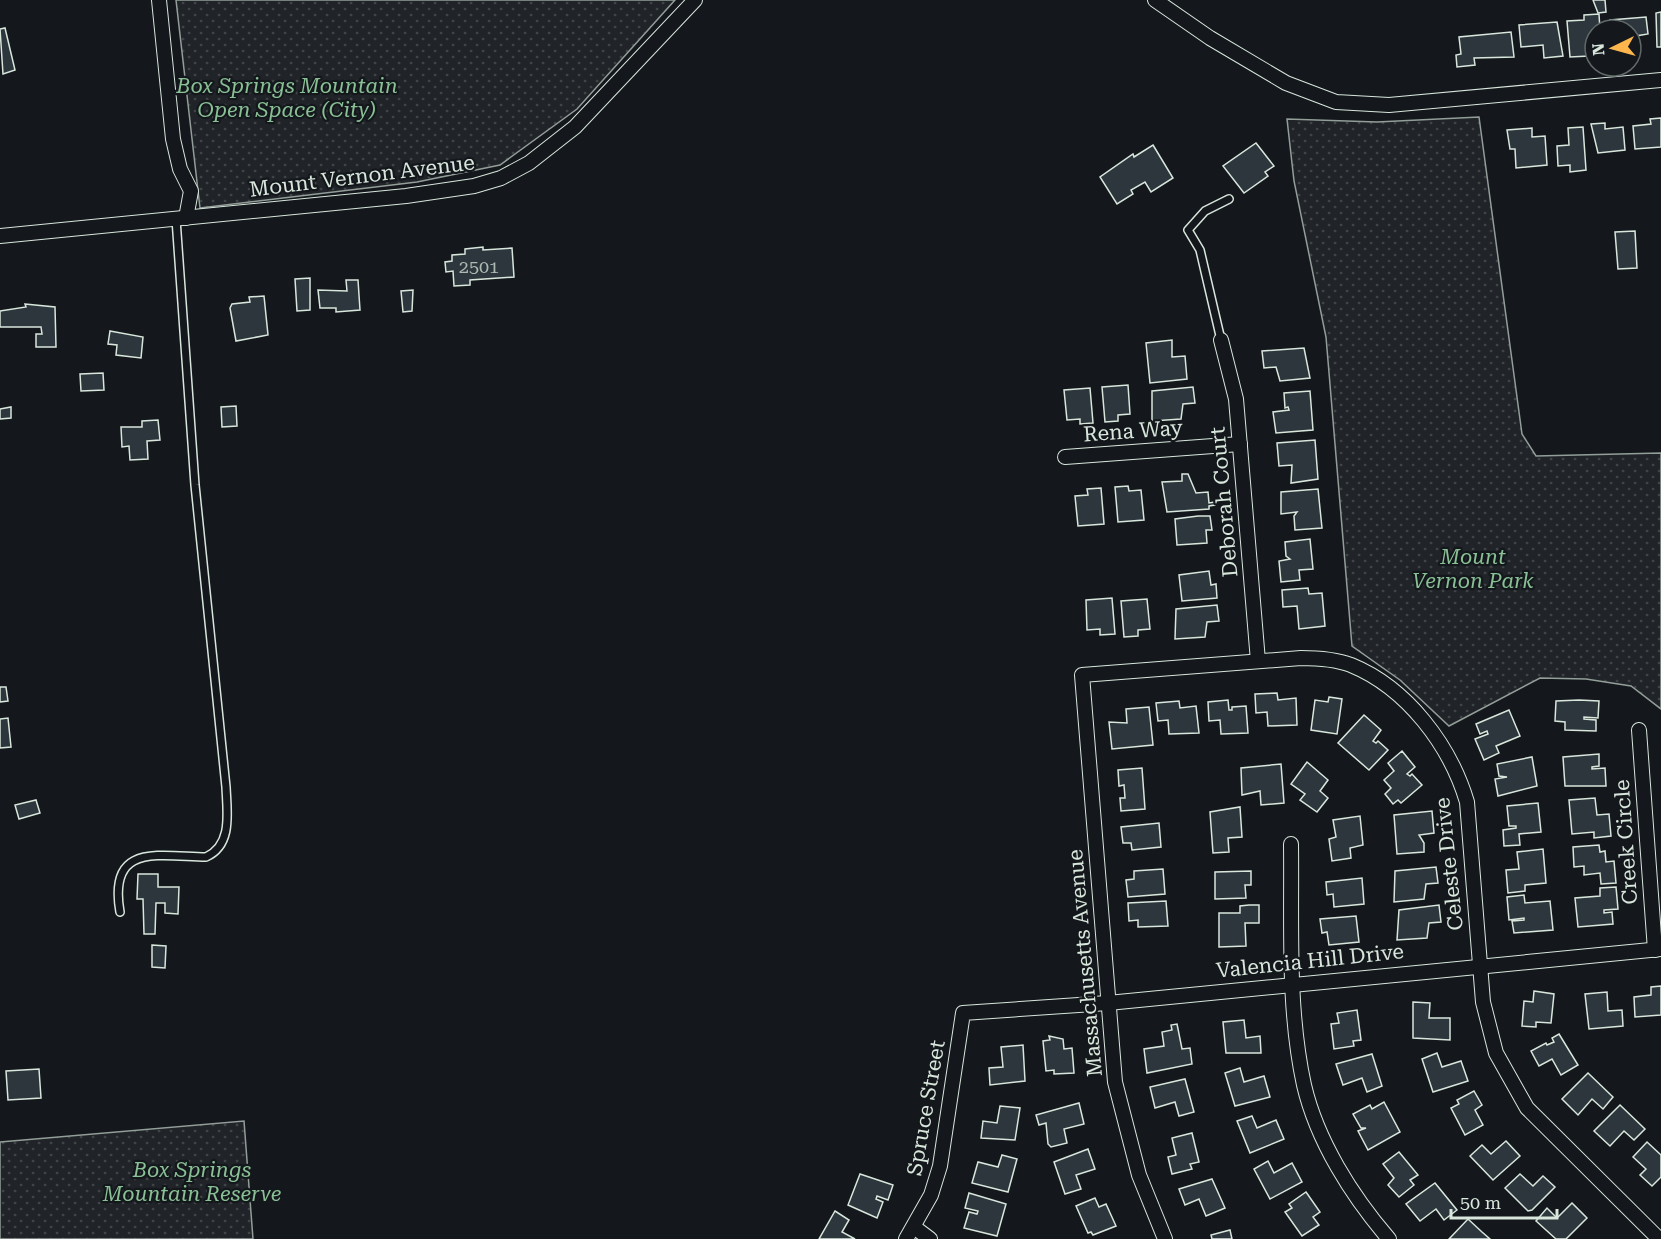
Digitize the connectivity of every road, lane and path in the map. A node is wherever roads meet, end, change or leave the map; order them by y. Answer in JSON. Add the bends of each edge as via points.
{"nodes":[{"id":1,"x":159,"y":0,"type":"edge"},
{"id":2,"x":695,"y":0,"type":"edge"},
{"id":3,"x":1155,"y":0,"type":"edge"},
{"id":4,"x":1661,"y":80,"type":"edge"},
{"id":5,"x":1229,"y":199,"type":"dead end"},
{"id":6,"x":181,"y":218,"type":"junction"},
{"id":7,"x":0,"y":236,"type":"edge"},
{"id":8,"x":1221,"y":340,"type":"joint"},
{"id":9,"x":1240,"y":444,"type":"junction"},
{"id":10,"x":1065,"y":457,"type":"dead end"},
{"id":11,"x":1258,"y":661,"type":"junction"},
{"id":12,"x":1082,"y":675,"type":"joint"},
{"id":13,"x":1639,"y":730,"type":"dead end"},
{"id":14,"x":1291,"y":844,"type":"dead end"},
{"id":15,"x":120,"y":912,"type":"dead end"},
{"id":16,"x":1658,"y":950,"type":"edge"},
{"id":17,"x":1479,"y":965,"type":"junction"},
{"id":18,"x":1293,"y":984,"type":"junction"},
{"id":19,"x":1108,"y":1003,"type":"junction"},
{"id":20,"x":963,"y":1013,"type":"joint"},
{"id":21,"x":910,"y":1233,"type":"edge"},
{"id":22,"x":930,"y":1239,"type":"edge"},
{"id":23,"x":1165,"y":1239,"type":"edge"},
{"id":24,"x":1389,"y":1239,"type":"edge"},
{"id":25,"x":1659,"y":1239,"type":"edge"}],
"edges":[{"from":1,"to":6,"type":"street","via":[[173,139],[190,191]]},
{"from":2,"to":6,"type":"street","name":"Mount Vernon Avenue","via":[[574,127],[530,163],[501,178],[406,196]]},
{"from":3,"to":4,"type":"street","via":[[1286,83],[1336,102],[1389,105]]},
{"from":5,"to":8,"type":"lane","via":[[1205,211],[1188,230],[1200,250]]},
{"from":6,"to":7,"type":"street","name":"Mount Vernon Avenue"},
{"from":6,"to":15,"type":"lane","via":[[195,485],[227,825],[222,845],[206,857],[144,855],[133,859],[120,872],[117,882]]},
{"from":8,"to":9,"type":"street","name":"Deborah Court","via":[[1236,399]]},
{"from":9,"to":10,"type":"street","name":"Rena Way"},
{"from":9,"to":11,"type":"street","name":"Deborah Court"},
{"from":11,"to":12,"type":"street","name":"Celeste Drive"},
{"from":11,"to":17,"type":"street","name":"Celeste Drive","via":[[1301,658],[1350,664],[1398,695],[1448,754],[1467,802]]},
{"from":12,"to":19,"type":"street","name":"Massachusetts Avenue"},
{"from":13,"to":16,"type":"street","name":"Creek Circle"},
{"from":14,"to":18,"type":"street"},
{"from":16,"to":17,"type":"street","name":"Valencia Hill Drive"},
{"from":17,"to":18,"type":"street","name":"Valencia Hill Drive"},
{"from":17,"to":25,"type":"street","name":"Celeste Drive","via":[[1484,1010],[1496,1053],[1527,1108]]},
{"from":18,"to":19,"type":"street","name":"Valencia Hill Drive"},
{"from":18,"to":24,"type":"street","via":[[1300,1059],[1311,1109],[1344,1177]]},
{"from":19,"to":20,"type":"street","name":"Valencia Hill Drive"},
{"from":19,"to":23,"type":"street","name":"Massachusetts Avenue","via":[[1122,1118]]},
{"from":20,"to":21,"type":"street","name":"Spruce Street","via":[[940,1166],[931,1195]]},
{"from":21,"to":22,"type":"street"}]}
